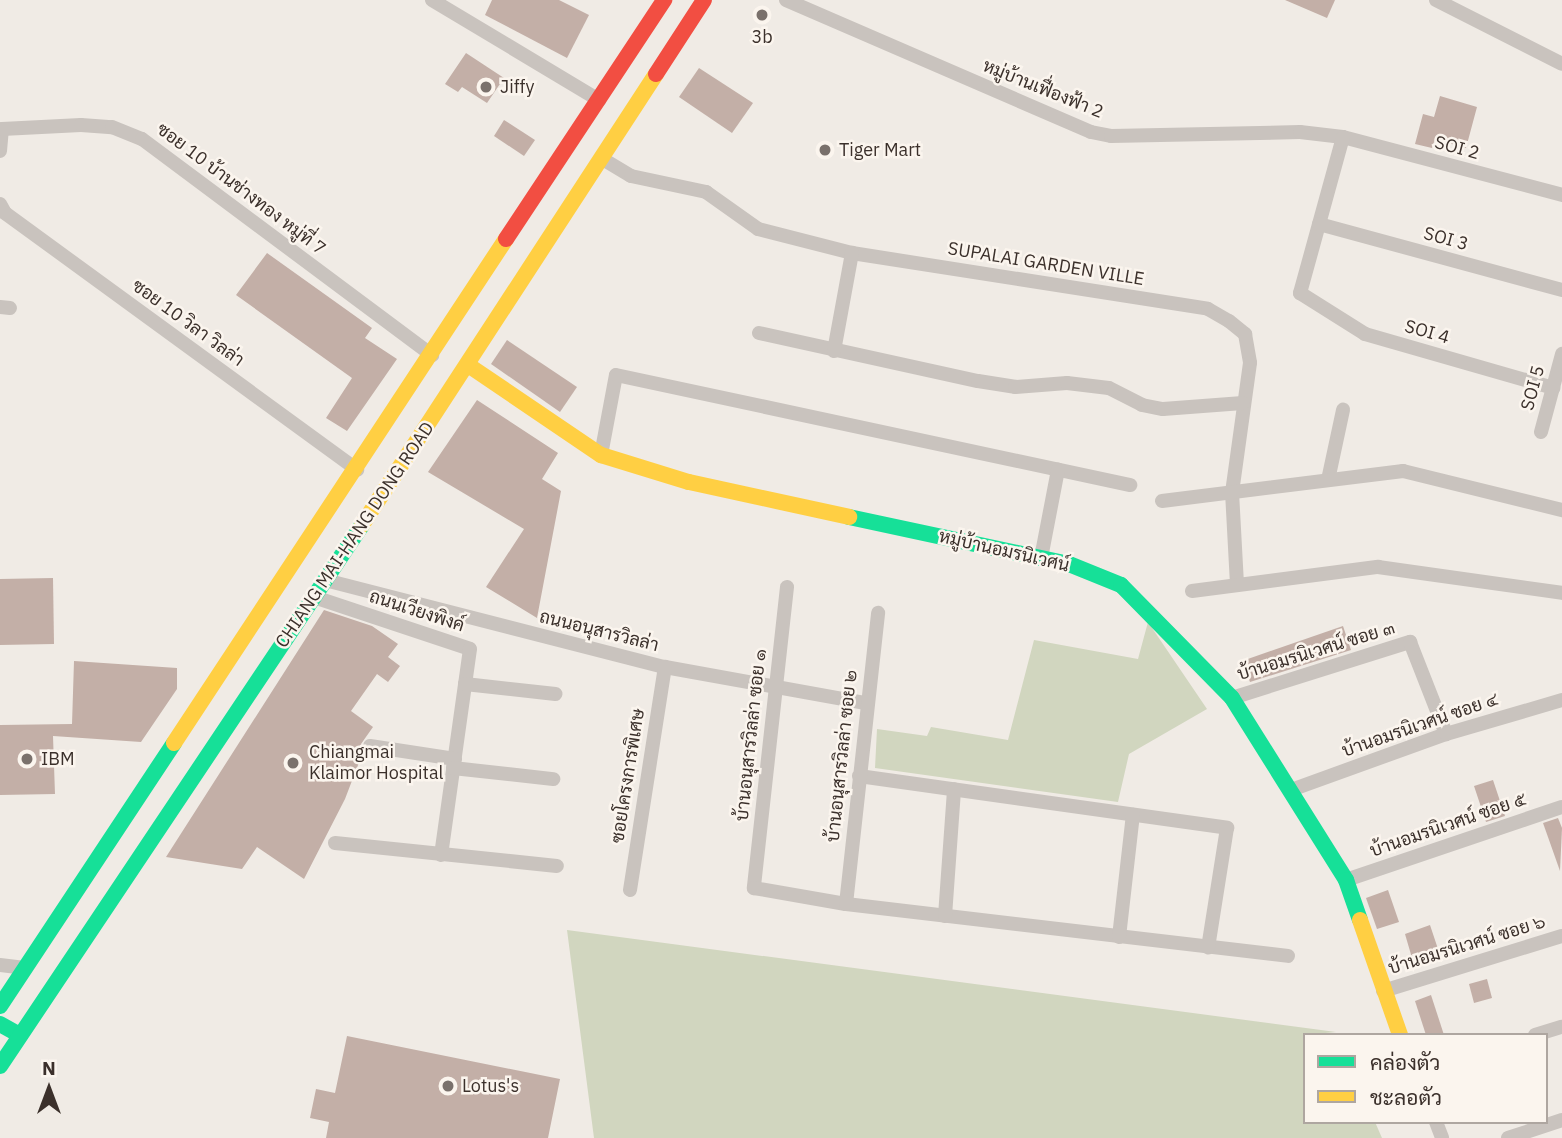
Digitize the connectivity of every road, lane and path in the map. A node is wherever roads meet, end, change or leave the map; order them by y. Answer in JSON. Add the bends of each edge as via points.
{"nodes":[{"id":1,"x":432,"y":0,"type":"edge"},
{"id":2,"x":664,"y":0,"type":"edge"},
{"id":3,"x":704,"y":0,"type":"edge"},
{"id":4,"x":786,"y":0,"type":"edge"},
{"id":5,"x":1436,"y":0,"type":"edge"},
{"id":6,"x":1562,"y":64,"type":"edge"},
{"id":7,"x":599,"y":100,"type":"junction"},
{"id":8,"x":2,"y":129,"type":"edge"},
{"id":9,"x":1343,"y":137,"type":"junction"},
{"id":10,"x":0,"y":151,"type":"edge"},
{"id":11,"x":601,"y":159,"type":"junction"},
{"id":12,"x":1562,"y":195,"type":"edge"},
{"id":13,"x":2,"y":210,"type":"edge"},
{"id":14,"x":1319,"y":225,"type":"junction"},
{"id":15,"x":852,"y":253,"type":"junction"},
{"id":16,"x":1562,"y":290,"type":"edge"},
{"id":17,"x":759,"y":332,"type":"dead end"},
{"id":18,"x":834,"y":351,"type":"junction"},
{"id":19,"x":1562,"y":354,"type":"edge"},
{"id":20,"x":432,"y":355,"type":"junction"},
{"id":21,"x":468,"y":365,"type":"junction"},
{"id":22,"x":1553,"y":388,"type":"junction"},
{"id":23,"x":1243,"y":403,"type":"junction"},
{"id":24,"x":1343,"y":410,"type":"dead end"},
{"id":25,"x":1541,"y":432,"type":"dead end"},
{"id":26,"x":367,"y":455,"type":"junction"},
{"id":27,"x":601,"y":455,"type":"junction"},
{"id":28,"x":357,"y":470,"type":"junction"},
{"id":29,"x":1058,"y":470,"type":"junction"},
{"id":30,"x":395,"y":475,"type":"junction"},
{"id":31,"x":1328,"y":480,"type":"junction"},
{"id":32,"x":1130,"y":485,"type":"dead end"},
{"id":33,"x":1232,"y":492,"type":"junction"},
{"id":34,"x":1162,"y":501,"type":"dead end"},
{"id":35,"x":1562,"y":510,"type":"edge"},
{"id":36,"x":1041,"y":558,"type":"junction"},
{"id":37,"x":325,"y":580,"type":"junction"},
{"id":38,"x":1237,"y":585,"type":"junction"},
{"id":39,"x":787,"y":587,"type":"dead end"},
{"id":40,"x":1192,"y":591,"type":"dead end"},
{"id":41,"x":1562,"y":593,"type":"edge"},
{"id":42,"x":314,"y":597,"type":"junction"},
{"id":43,"x":878,"y":613,"type":"dead end"},
{"id":44,"x":665,"y":667,"type":"junction"},
{"id":45,"x":465,"y":684,"type":"junction"},
{"id":46,"x":774,"y":689,"type":"junction"},
{"id":47,"x":555,"y":694,"type":"dead end"},
{"id":48,"x":1232,"y":698,"type":"junction"},
{"id":49,"x":1562,"y":700,"type":"edge"},
{"id":50,"x":866,"y":703,"type":"junction"},
{"id":51,"x":1446,"y":734,"type":"junction"},
{"id":52,"x":370,"y":746,"type":"dead end"},
{"id":53,"x":454,"y":763,"type":"junction"},
{"id":54,"x":859,"y":776,"type":"junction"},
{"id":55,"x":553,"y":779,"type":"dead end"},
{"id":56,"x":954,"y":789,"type":"junction"},
{"id":57,"x":1291,"y":790,"type":"junction"},
{"id":58,"x":1562,"y":807,"type":"edge"},
{"id":59,"x":1133,"y":815,"type":"junction"},
{"id":60,"x":335,"y":843,"type":"dead end"},
{"id":61,"x":441,"y":855,"type":"junction"},
{"id":62,"x":557,"y":866,"type":"dead end"},
{"id":63,"x":1346,"y":880,"type":"junction"},
{"id":64,"x":630,"y":890,"type":"dead end"},
{"id":65,"x":846,"y":904,"type":"junction"},
{"id":66,"x":945,"y":916,"type":"junction"},
{"id":67,"x":1562,"y":936,"type":"edge"},
{"id":68,"x":1119,"y":937,"type":"junction"},
{"id":69,"x":1208,"y":948,"type":"junction"},
{"id":70,"x":1288,"y":956,"type":"dead end"},
{"id":71,"x":0,"y":965,"type":"edge"},
{"id":72,"x":25,"y":968,"type":"junction"},
{"id":73,"x":1383,"y":991,"type":"junction"},
{"id":74,"x":0,"y":1006,"type":"edge"},
{"id":75,"x":0,"y":1024,"type":"edge"},
{"id":76,"x":1562,"y":1027,"type":"edge"},
{"id":77,"x":1399,"y":1033,"type":"edge"},
{"id":78,"x":1542,"y":1033,"type":"edge"},
{"id":79,"x":20,"y":1035,"type":"junction"},
{"id":80,"x":5,"y":1046,"type":"edge"},
{"id":81,"x":0,"y":1066,"type":"edge"},
{"id":82,"x":1562,"y":1121,"type":"edge"},
{"id":83,"x":1508,"y":1138,"type":"edge"}],
"edges":[{"from":1,"to":7,"type":"street"},
{"from":2,"to":7,"type":"main road","name":"CHIANG MAI-HANG DONG ROAD"},
{"from":3,"to":11,"type":"main road","name":"CHIANG MAI-HANG DONG ROAD"},
{"from":4,"to":9,"type":"street","name":"หมู่บ้านเฟื่องฟ้า 2","via":[[1091,132],[1300,132]]},
{"from":5,"to":6,"type":"street"},
{"from":7,"to":20,"type":"main road","name":"CHIANG MAI-HANG DONG ROAD"},
{"from":8,"to":10,"type":"street"},
{"from":8,"to":20,"type":"street","name":"ซอย 10 บ้านช่างทอง หมู่ที่ 7","via":[[112,127],[142,139]]},
{"from":9,"to":12,"type":"street","name":"SOI 2"},
{"from":9,"to":14,"type":"street"},
{"from":11,"to":15,"type":"street","name":"SUPALAI GARDEN VILLE","via":[[631,176],[706,192],[758,229]]},
{"from":11,"to":21,"type":"main road","name":"CHIANG MAI-HANG DONG ROAD"},
{"from":13,"to":28,"type":"street","name":"ซอย 10 วิลา วิลล่า"},
{"from":14,"to":16,"type":"street","name":"SOI 3"},
{"from":14,"to":22,"type":"street","name":"SOI 4","via":[[1300,293],[1365,334]]},
{"from":15,"to":18,"type":"street"},
{"from":15,"to":23,"type":"street","name":"SUPALAI GARDEN VILLE","via":[[1208,309],[1245,334],[1250,363]]},
{"from":17,"to":18,"type":"street"},
{"from":18,"to":23,"type":"street","via":[[1015,387],[1090,385],[1163,409]]},
{"from":19,"to":22,"type":"street","name":"SOI 5"},
{"from":20,"to":26,"type":"main road","name":"CHIANG MAI-HANG DONG ROAD"},
{"from":21,"to":27,"type":"main road","name":"หมู่บ้านอมรนิเวศน์"},
{"from":21,"to":30,"type":"main road","name":"CHIANG MAI-HANG DONG ROAD"},
{"from":22,"to":25,"type":"street","name":"SOI 5"},
{"from":23,"to":33,"type":"street","name":"SUPALAI GARDEN VILLE"},
{"from":24,"to":31,"type":"street"},
{"from":26,"to":28,"type":"main road","name":"CHIANG MAI-HANG DONG ROAD"},
{"from":26,"to":30,"type":"main road"},
{"from":27,"to":29,"type":"street","via":[[616,375]]},
{"from":27,"to":36,"type":"main road","name":"หมู่บ้านอมรนิเวศน์","via":[[689,482]]},
{"from":28,"to":72,"type":"main road","name":"CHIANG MAI-HANG DONG ROAD"},
{"from":29,"to":32,"type":"street"},
{"from":29,"to":36,"type":"street"},
{"from":30,"to":37,"type":"main road","name":"CHIANG MAI-HANG DONG ROAD"},
{"from":31,"to":33,"type":"street"},
{"from":31,"to":35,"type":"street","via":[[1422,472]]},
{"from":33,"to":34,"type":"street"},
{"from":33,"to":38,"type":"street","name":"SUPALAI GARDEN VILLE"},
{"from":36,"to":48,"type":"main road","name":"หมู่บ้านอมรนิเวศน์","via":[[1121,585]]},
{"from":37,"to":42,"type":"main road","name":"CHIANG MAI-HANG DONG ROAD"},
{"from":37,"to":44,"type":"street","name":"ถนนอนุสารวิลล่า"},
{"from":38,"to":40,"type":"street"},
{"from":38,"to":41,"type":"street","via":[[1389,567]]},
{"from":39,"to":46,"type":"street","name":"บ้านอนุสารวิลล่า ซอย ๑"},
{"from":42,"to":45,"type":"street","name":"ถนนเวียงพิงค์","via":[[470,649]]},
{"from":42,"to":79,"type":"main road","name":"CHIANG MAI-HANG DONG ROAD"},
{"from":43,"to":50,"type":"street","name":"บ้านอนุสารวิลล่า ซอย ๒"},
{"from":44,"to":46,"type":"street","name":"ถนนอนุสารวิลล่า"},
{"from":44,"to":64,"type":"street","name":"ซอยโครงการพิเศษ"},
{"from":45,"to":47,"type":"street"},
{"from":45,"to":53,"type":"street","name":"ถนนเวียงพิงค์"},
{"from":46,"to":50,"type":"street","name":"ถนนอนุสารวิลล่า"},
{"from":46,"to":65,"type":"street","name":"บ้านอนุสารวิลล่า ซอย ๑","via":[[754,888]]},
{"from":48,"to":51,"type":"street","name":"บ้านอมรนิเวศน์ ซอย ๓","via":[[1410,642]]},
{"from":48,"to":57,"type":"main road","name":"หมู่บ้านอมรนิเวศน์"},
{"from":49,"to":51,"type":"street","name":"บ้านอมรนิเวศน์ ซอย ๔"},
{"from":50,"to":54,"type":"street","name":"บ้านอนุสารวิลล่า ซอย ๒"},
{"from":51,"to":57,"type":"street","name":"บ้านอมรนิเวศน์ ซอย ๔"},
{"from":52,"to":53,"type":"street"},
{"from":53,"to":55,"type":"street"},
{"from":53,"to":61,"type":"street","name":"ถนนเวียงพิงค์"},
{"from":54,"to":56,"type":"street"},
{"from":54,"to":65,"type":"street","name":"บ้านอนุสารวิลล่า ซอย ๒"},
{"from":56,"to":59,"type":"street"},
{"from":56,"to":66,"type":"street"},
{"from":57,"to":63,"type":"main road","name":"หมู่บ้านอมรนิเวศน์"},
{"from":58,"to":63,"type":"street","name":"บ้านอมรนิเวศน์ ซอย ๕"},
{"from":59,"to":68,"type":"street"},
{"from":59,"to":69,"type":"street","via":[[1227,828]]},
{"from":60,"to":61,"type":"street"},
{"from":61,"to":62,"type":"street"},
{"from":63,"to":73,"type":"main road","name":"หมู่บ้านอมรนิเวศน์"},
{"from":65,"to":66,"type":"street"},
{"from":66,"to":68,"type":"street"},
{"from":67,"to":73,"type":"street","name":"บ้านอมรนิเวศน์ ซอย ๖"},
{"from":68,"to":69,"type":"street"},
{"from":69,"to":70,"type":"street"},
{"from":71,"to":72,"type":"street"},
{"from":72,"to":74,"type":"main road","name":"CHIANG MAI-HANG DONG ROAD"},
{"from":73,"to":77,"type":"main road","name":"หมู่บ้านอมรนิเวศน์"},
{"from":75,"to":79,"type":"main road"},
{"from":76,"to":78,"type":"street"},
{"from":79,"to":80,"type":"main road","name":"CHIANG MAI-HANG DONG ROAD"},
{"from":80,"to":81,"type":"main road","name":"CHIANG MAI-HANG DONG ROAD"},
{"from":82,"to":83,"type":"street"}]}
